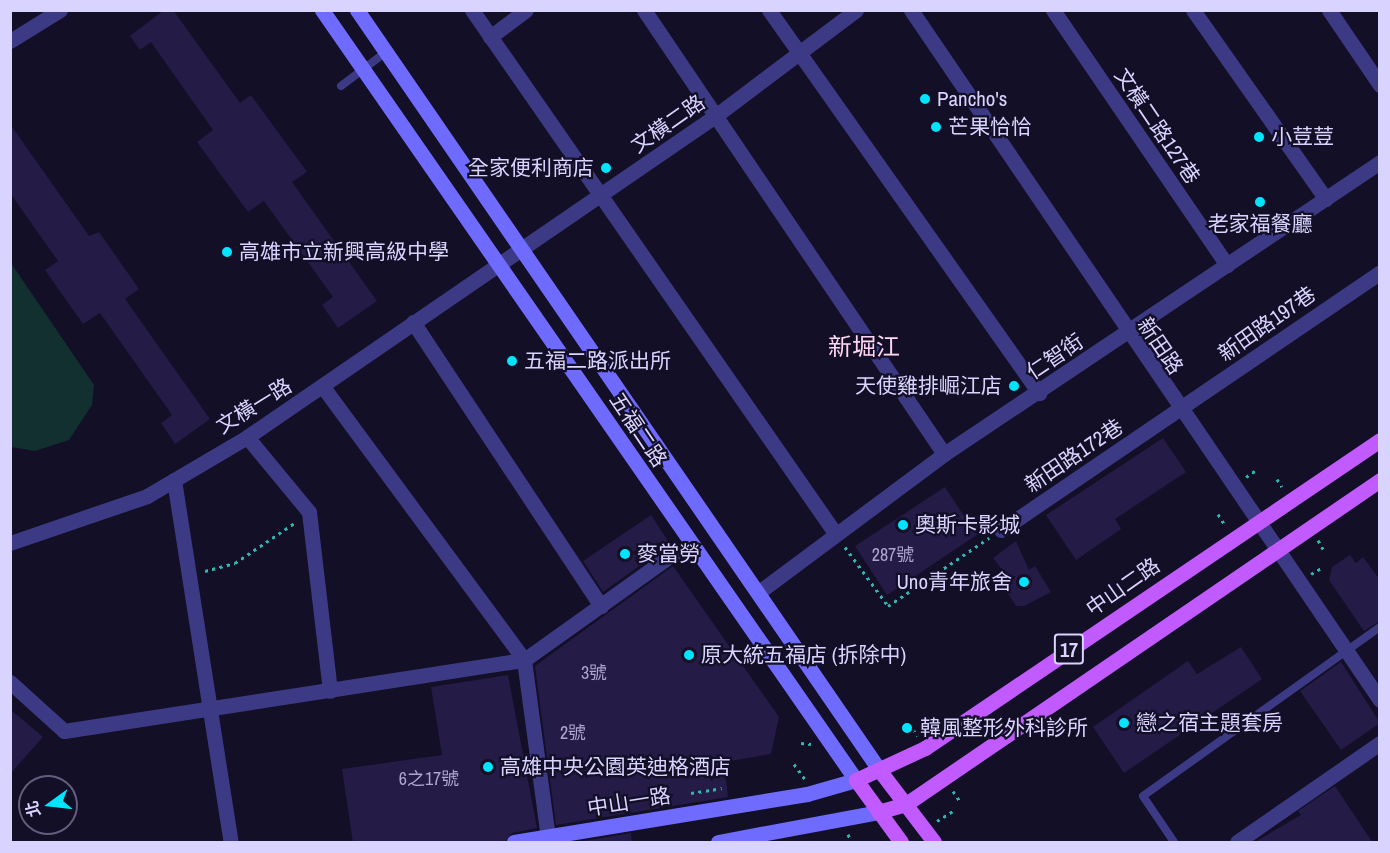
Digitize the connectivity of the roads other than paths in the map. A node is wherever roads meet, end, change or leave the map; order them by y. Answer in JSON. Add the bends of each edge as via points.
{"nodes":[{"id":1,"x":60,"y":10,"type":"edge"},
{"id":2,"x":322,"y":10,"type":"edge"},
{"id":3,"x":357,"y":10,"type":"edge"},
{"id":4,"x":472,"y":10,"type":"edge"},
{"id":5,"x":526,"y":10,"type":"edge"},
{"id":6,"x":644,"y":10,"type":"edge"},
{"id":7,"x":769,"y":10,"type":"edge"},
{"id":8,"x":856,"y":10,"type":"edge"},
{"id":9,"x":911,"y":10,"type":"edge"},
{"id":10,"x":1053,"y":10,"type":"edge"},
{"id":11,"x":1193,"y":10,"type":"edge"},
{"id":12,"x":1329,"y":10,"type":"edge"},
{"id":13,"x":490,"y":37,"type":"junction"},
{"id":14,"x":10,"y":40,"type":"edge"},
{"id":15,"x":386,"y":52,"type":"junction"},
{"id":16,"x":797,"y":53,"type":"junction"},
{"id":17,"x":363,"y":69,"type":"junction"},
{"id":18,"x":1380,"y":85,"type":"edge"},
{"id":19,"x":341,"y":86,"type":"dead end"},
{"id":20,"x":718,"y":114,"type":"junction"},
{"id":21,"x":1380,"y":162,"type":"edge"},
{"id":22,"x":601,"y":196,"type":"junction"},
{"id":23,"x":1326,"y":199,"type":"junction"},
{"id":24,"x":523,"y":250,"type":"junction"},
{"id":25,"x":1227,"y":265,"type":"junction"},
{"id":26,"x":500,"y":266,"type":"junction"},
{"id":27,"x":1380,"y":272,"type":"edge"},
{"id":28,"x":413,"y":322,"type":"junction"},
{"id":29,"x":1126,"y":334,"type":"junction"},
{"id":30,"x":323,"y":387,"type":"junction"},
{"id":31,"x":1039,"y":393,"type":"junction"},
{"id":32,"x":1179,"y":411,"type":"junction"},
{"id":33,"x":247,"y":437,"type":"junction"},
{"id":34,"x":1380,"y":440,"type":"edge"},
{"id":35,"x":944,"y":454,"type":"junction"},
{"id":36,"x":174,"y":480,"type":"junction"},
{"id":37,"x":1380,"y":480,"type":"edge"},
{"id":38,"x":1255,"y":521,"type":"junction"},
{"id":39,"x":1001,"y":530,"type":"road end"},
{"id":40,"x":836,"y":533,"type":"junction"},
{"id":41,"x":10,"y":543,"type":"edge"},
{"id":42,"x":1277,"y":550,"type":"junction"},
{"id":43,"x":677,"y":551,"type":"dead end"},
{"id":44,"x":759,"y":592,"type":"junction"},
{"id":45,"x":600,"y":606,"type":"junction"},
{"id":46,"x":1380,"y":627,"type":"edge"},
{"id":47,"x":1345,"y":650,"type":"junction"},
{"id":48,"x":524,"y":660,"type":"junction"},
{"id":49,"x":10,"y":682,"type":"edge"},
{"id":50,"x":330,"y":691,"type":"junction"},
{"id":51,"x":1380,"y":700,"type":"edge"},
{"id":52,"x":209,"y":711,"type":"junction"},
{"id":53,"x":1380,"y":743,"type":"edge"},
{"id":54,"x":880,"y":771,"type":"junction"},
{"id":55,"x":855,"y":780,"type":"junction"},
{"id":56,"x":906,"y":804,"type":"junction"},
{"id":57,"x":878,"y":812,"type":"junction"},
{"id":58,"x":548,"y":837,"type":"junction"},
{"id":59,"x":231,"y":843,"type":"edge"},
{"id":60,"x":514,"y":843,"type":"edge"},
{"id":61,"x":718,"y":843,"type":"edge"},
{"id":62,"x":901,"y":843,"type":"edge"},
{"id":63,"x":934,"y":843,"type":"edge"},
{"id":64,"x":1173,"y":843,"type":"edge"},
{"id":65,"x":1237,"y":843,"type":"edge"}],
"edges":[{"from":1,"to":14,"type":"street"},
{"from":2,"to":17,"type":"street","name":"五福二路"},
{"from":3,"to":15,"type":"street","name":"五福二路"},
{"from":4,"to":13,"type":"street"},
{"from":5,"to":13,"type":"street"},
{"from":6,"to":20,"type":"street"},
{"from":7,"to":16,"type":"street"},
{"from":8,"to":16,"type":"street","name":"文橫二路"},
{"from":9,"to":29,"type":"street","name":"新田路"},
{"from":10,"to":25,"type":"street","name":"文橫二路127巷"},
{"from":11,"to":23,"type":"street"},
{"from":12,"to":18,"type":"street"},
{"from":13,"to":22,"type":"street"},
{"from":15,"to":17,"type":"lane"},
{"from":15,"to":24,"type":"street","name":"五福二路"},
{"from":16,"to":20,"type":"street","name":"文橫二路"},
{"from":16,"to":31,"type":"street"},
{"from":17,"to":19,"type":"lane"},
{"from":17,"to":26,"type":"street","name":"五福二路"},
{"from":20,"to":22,"type":"street","name":"文橫二路"},
{"from":20,"to":35,"type":"street"},
{"from":21,"to":23,"type":"street","name":"仁智街"},
{"from":22,"to":24,"type":"street","name":"文橫二路"},
{"from":22,"to":40,"type":"street"},
{"from":23,"to":25,"type":"street","name":"仁智街"},
{"from":24,"to":26,"type":"street","name":"文橫二路"},
{"from":24,"to":44,"type":"street","name":"五福二路"},
{"from":25,"to":29,"type":"street","name":"仁智街"},
{"from":26,"to":28,"type":"street","name":"文橫一路"},
{"from":26,"to":55,"type":"street","name":"五福二路"},
{"from":27,"to":32,"type":"street","name":"新田路197巷"},
{"from":28,"to":30,"type":"street","name":"文橫一路"},
{"from":28,"to":45,"type":"street"},
{"from":29,"to":31,"type":"street","name":"仁智街"},
{"from":29,"to":32,"type":"street","name":"新田路"},
{"from":30,"to":33,"type":"street","name":"文橫一路"},
{"from":30,"to":48,"type":"street"},
{"from":31,"to":35,"type":"street","name":"仁智街"},
{"from":32,"to":38,"type":"street","name":"新田路"},
{"from":32,"to":39,"type":"street","name":"新田路172巷"},
{"from":33,"to":36,"type":"street","name":"文橫一路"},
{"from":33,"to":50,"type":"street","via":[[309,512]]},
{"from":34,"to":38,"type":"main road","name":"中山二路","number":"17"},
{"from":35,"to":40,"type":"street","name":"仁智街"},
{"from":36,"to":41,"type":"street","name":"文橫一路","via":[[147,495]]},
{"from":36,"to":52,"type":"street"},
{"from":37,"to":42,"type":"main road","number":"17"},
{"from":38,"to":42,"type":"street","name":"新田路"},
{"from":38,"to":54,"type":"main road","name":"中山二路","number":"17","via":[[925,748]]},
{"from":40,"to":44,"type":"street","name":"仁智街"},
{"from":42,"to":47,"type":"street","name":"新田路"},
{"from":42,"to":56,"type":"main road","number":"17"},
{"from":43,"to":45,"type":"street"},
{"from":44,"to":54,"type":"street","name":"五福二路"},
{"from":45,"to":48,"type":"street"},
{"from":46,"to":47,"type":"lane"},
{"from":47,"to":51,"type":"street","name":"新田路"},
{"from":47,"to":64,"type":"lane","via":[[1143,796]]},
{"from":48,"to":50,"type":"street"},
{"from":48,"to":58,"type":"street"},
{"from":49,"to":52,"type":"street","via":[[64,731]]},
{"from":50,"to":52,"type":"street"},
{"from":52,"to":59,"type":"street"},
{"from":53,"to":65,"type":"street"},
{"from":54,"to":55,"type":"main road","name":"中山二路","number":"17"},
{"from":54,"to":56,"type":"main road","name":"五福二路"},
{"from":55,"to":57,"type":"main road","name":"五福二路"},
{"from":55,"to":58,"type":"street","name":"中山一路","via":[[807,794]]},
{"from":56,"to":57,"type":"main road","number":"17"},
{"from":56,"to":63,"type":"main road","name":"五福二路"},
{"from":57,"to":61,"type":"street"},
{"from":57,"to":62,"type":"main road","name":"五福二路"},
{"from":58,"to":60,"type":"street","name":"中山一路"}]}
